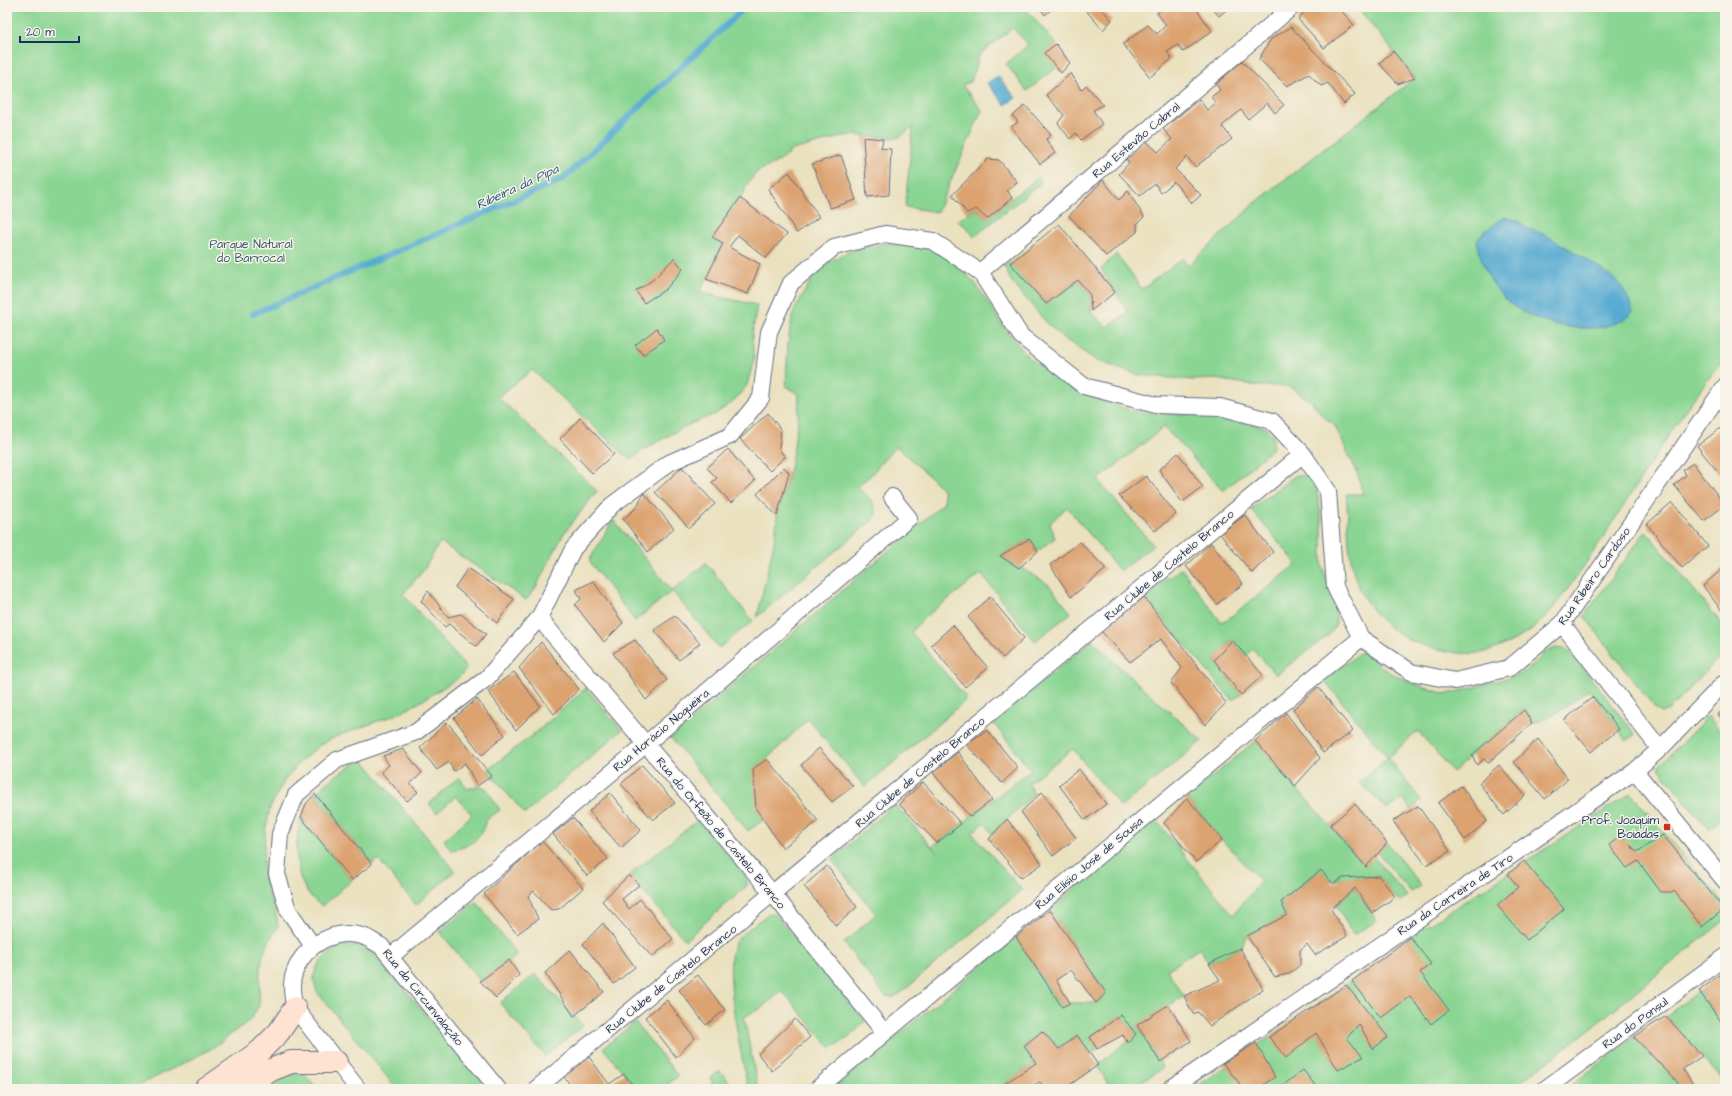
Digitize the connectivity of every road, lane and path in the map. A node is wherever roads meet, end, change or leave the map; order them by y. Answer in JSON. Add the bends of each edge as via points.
{"nodes":[{"id":1,"x":1292,"y":7,"type":"edge"},
{"id":2,"x":980,"y":272,"type":"junction"},
{"id":3,"x":1725,"y":386,"type":"edge"},
{"id":4,"x":1303,"y":454,"type":"junction"},
{"id":5,"x":892,"y":497,"type":"dead end"},
{"id":6,"x":540,"y":618,"type":"junction"},
{"id":7,"x":1562,"y":624,"type":"junction"},
{"id":8,"x":1361,"y":638,"type":"junction"},
{"id":9,"x":1725,"y":682,"type":"edge"},
{"id":10,"x":646,"y":744,"type":"junction"},
{"id":11,"x":1660,"y":749,"type":"junction"},
{"id":12,"x":1635,"y":771,"type":"junction"},
{"id":13,"x":1725,"y":880,"type":"edge"},
{"id":14,"x":773,"y":894,"type":"junction"},
{"id":15,"x":313,"y":946,"type":"junction"},
{"id":16,"x":390,"y":957,"type":"junction"},
{"id":17,"x":1725,"y":957,"type":"edge"},
{"id":18,"x":295,"y":1008,"type":"junction"},
{"id":19,"x":884,"y":1032,"type":"junction"},
{"id":20,"x":336,"y":1062,"type":"junction"},
{"id":21,"x":206,"y":1089,"type":"edge"},
{"id":22,"x":242,"y":1089,"type":"edge"},
{"id":23,"x":358,"y":1089,"type":"edge"},
{"id":24,"x":498,"y":1089,"type":"edge"},
{"id":25,"x":536,"y":1089,"type":"edge"},
{"id":26,"x":816,"y":1089,"type":"edge"},
{"id":27,"x":1170,"y":1089,"type":"edge"},
{"id":28,"x":1545,"y":1089,"type":"edge"}],
"edges":[{"from":1,"to":2,"type":"street","name":"Rua Estevão Cabral"},
{"from":2,"to":4,"type":"street","name":"Rua Ribeiro Cardoso","via":[[1021,336],[1084,386],[1156,405],[1220,407],[1272,421]]},
{"from":2,"to":6,"type":"street","via":[[933,241],[885,234],[834,247],[791,283],[769,332],[760,398],[730,436],[669,463],[612,505],[573,549]]},
{"from":3,"to":7,"type":"street","name":"Rua Ribeiro Cardoso"},
{"from":4,"to":8,"type":"street","name":"Rua Ribeiro Cardoso","via":[[1328,491],[1336,587]]},
{"from":4,"to":14,"type":"street","name":"Rua Clube de Castelo Branco"},
{"from":5,"to":10,"type":"street","name":"Rua Horácio Nogueira","via":[[909,518]]},
{"from":6,"to":10,"type":"street","name":"Rua do Orfeão de Castelo Branco"},
{"from":6,"to":15,"type":"street","via":[[487,678],[416,732],[338,760],[296,794],[280,834],[277,874],[288,910]]},
{"from":7,"to":8,"type":"street","name":"Rua Ribeiro Cardoso","via":[[1509,668],[1455,681],[1411,672]]},
{"from":7,"to":11,"type":"street"},
{"from":8,"to":19,"type":"street","name":"Rua Elísio José de Sousa"},
{"from":9,"to":11,"type":"street","name":"Rua da Carreira de Tiro"},
{"from":10,"to":14,"type":"street","name":"Rua do Orfeão de Castelo Branco"},
{"from":10,"to":16,"type":"street","name":"Rua Horácio Nogueira"},
{"from":11,"to":12,"type":"street","name":"Rua da Carreira de Tiro"},
{"from":12,"to":13,"type":"street"},
{"from":12,"to":27,"type":"street","name":"Rua da Carreira de Tiro"},
{"from":14,"to":19,"type":"street","name":"Rua do Orfeão de Castelo Branco"},
{"from":14,"to":25,"type":"street","name":"Rua Clube de Castelo Branco"},
{"from":15,"to":16,"type":"street","name":"Rua da Circunvalação","via":[[321,940],[342,934],[362,936],[381,946]]},
{"from":15,"to":18,"type":"street","name":"Rua da Circunvalação","via":[[304,953],[294,972],[292,993]]},
{"from":16,"to":24,"type":"street","name":"Rua da Circunvalação"},
{"from":17,"to":28,"type":"street","name":"Rua do Ponsul"},
{"from":18,"to":20,"type":"street","name":"Rua da Circunvalação"},
{"from":18,"to":21,"type":"main road","via":[[279,1032],[260,1051]]},
{"from":19,"to":26,"type":"street","name":"Rua Elísio José de Sousa"},
{"from":20,"to":22,"type":"main road","via":[[291,1062],[271,1070]]},
{"from":20,"to":23,"type":"street","name":"Rua da Circunvalação"}]}
